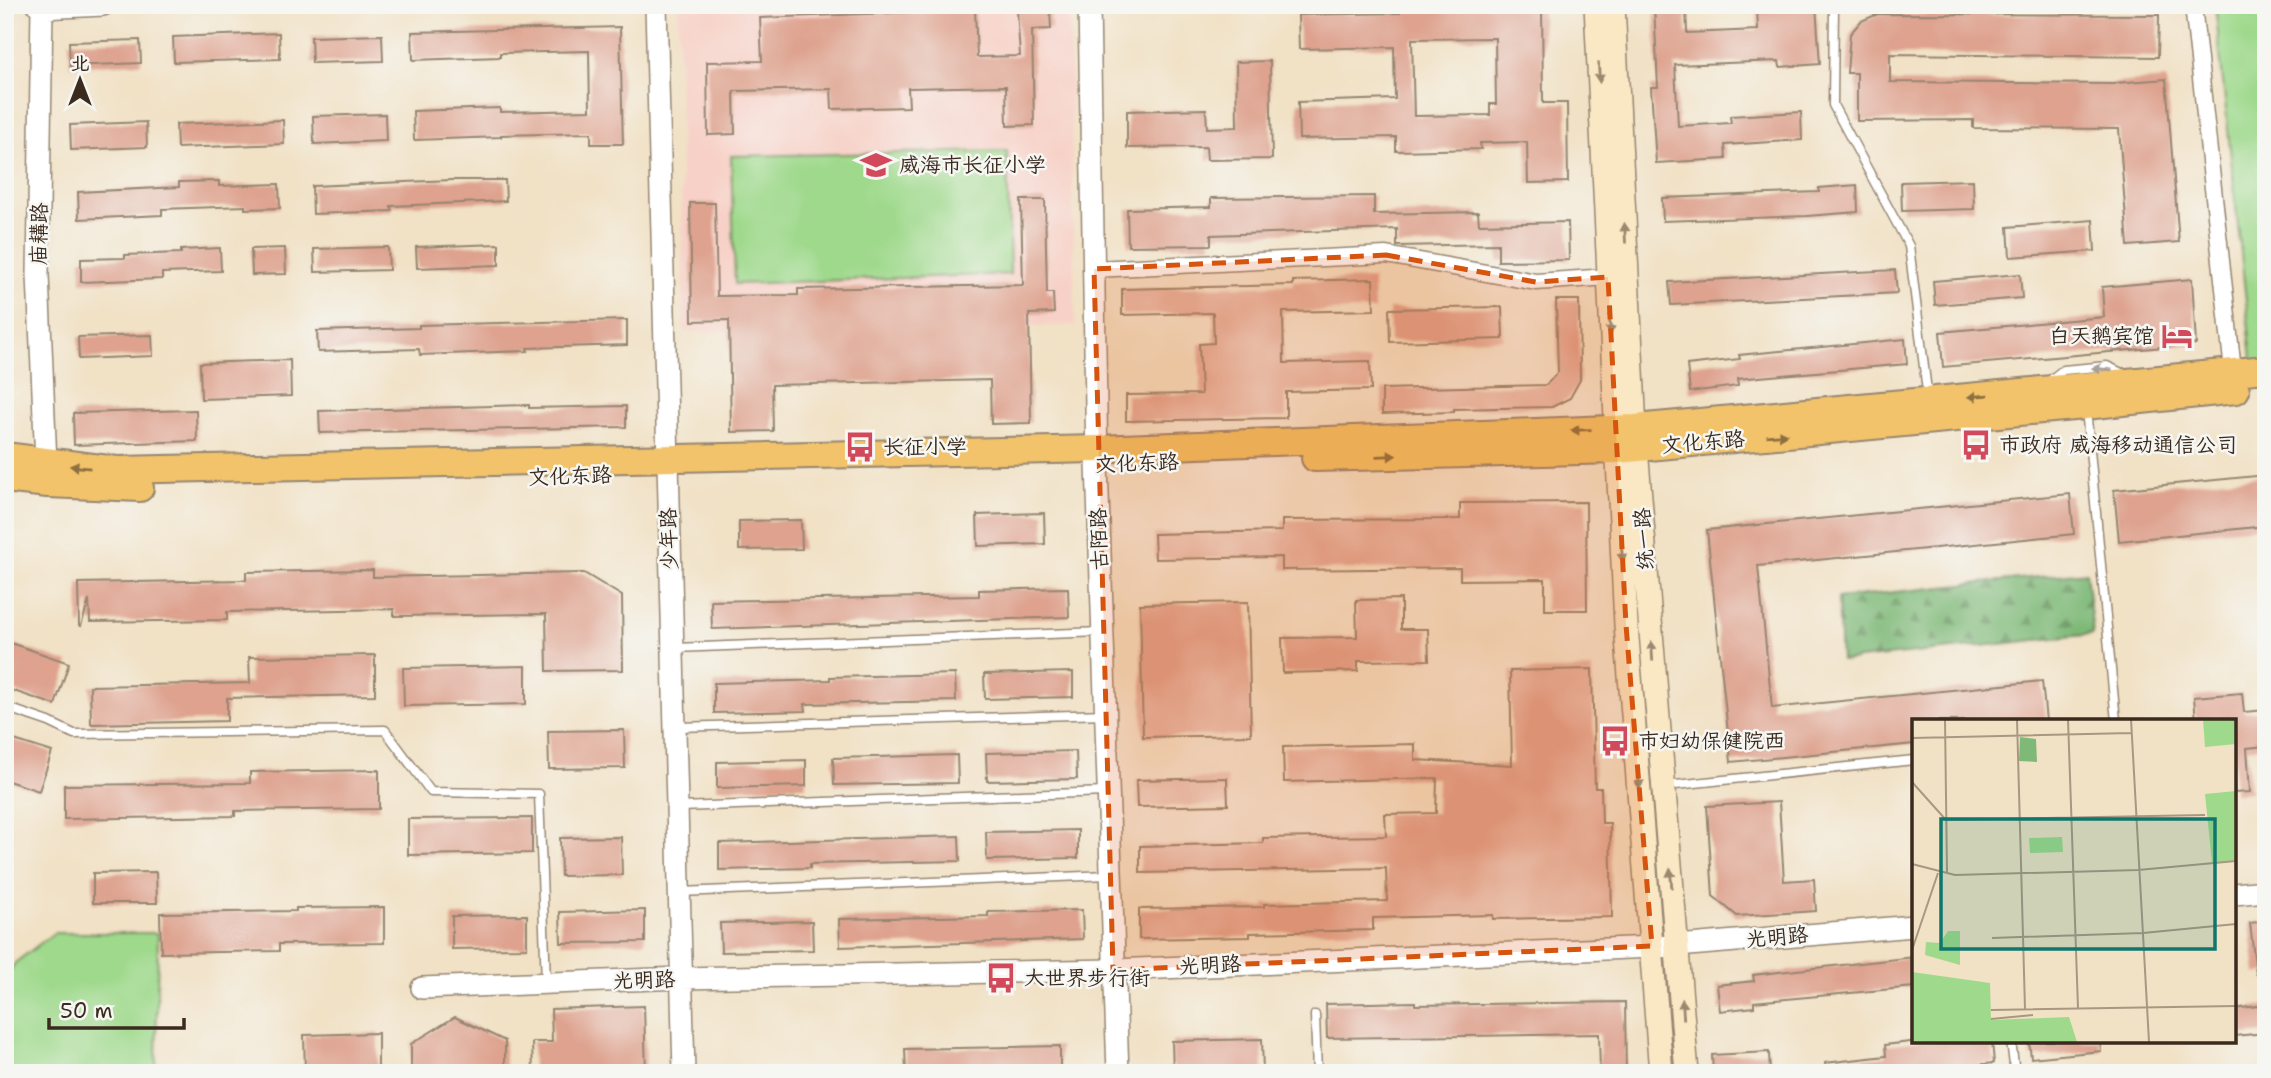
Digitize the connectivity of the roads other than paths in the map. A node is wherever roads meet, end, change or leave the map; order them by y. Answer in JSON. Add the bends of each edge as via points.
{"nodes":[{"id":1,"x":103,"y":5,"type":"edge"},
{"id":2,"x":656,"y":5,"type":"edge"},
{"id":3,"x":1090,"y":5,"type":"edge"},
{"id":4,"x":1595,"y":5,"type":"edge"},
{"id":5,"x":1613,"y":5,"type":"edge"},
{"id":6,"x":1834,"y":5,"type":"edge"},
{"id":7,"x":2193,"y":5,"type":"edge"},
{"id":8,"x":41,"y":6,"type":"edge"},
{"id":9,"x":1094,"y":269,"type":"junction"},
{"id":10,"x":1608,"y":277,"type":"junction"},
{"id":11,"x":2266,"y":369,"type":"edge"},
{"id":12,"x":2136,"y":381,"type":"junction"},
{"id":13,"x":2234,"y":381,"type":"junction"},
{"id":14,"x":2266,"y":387,"type":"edge"},
{"id":15,"x":2163,"y":398,"type":"junction"},
{"id":16,"x":2029,"y":401,"type":"junction"},
{"id":17,"x":2085,"y":406,"type":"junction"},
{"id":18,"x":1929,"y":411,"type":"junction"},
{"id":19,"x":1626,"y":439,"type":"junction"},
{"id":20,"x":5,"y":456,"type":"edge"},
{"id":21,"x":1097,"y":457,"type":"junction"},
{"id":22,"x":47,"y":463,"type":"junction"},
{"id":23,"x":668,"y":465,"type":"junction"},
{"id":24,"x":5,"y":480,"type":"edge"},
{"id":25,"x":1102,"y":632,"type":"junction"},
{"id":26,"x":673,"y":648,"type":"junction"},
{"id":27,"x":5,"y":707,"type":"edge"},
{"id":28,"x":1105,"y":714,"type":"junction"},
{"id":29,"x":2116,"y":719,"type":"edge"},
{"id":30,"x":675,"y":727,"type":"junction"},
{"id":31,"x":1912,"y":760,"type":"edge"},
{"id":32,"x":1663,"y":786,"type":"junction"},
{"id":33,"x":1107,"y":792,"type":"junction"},
{"id":34,"x":677,"y":808,"type":"junction"},
{"id":35,"x":1110,"y":875,"type":"junction"},
{"id":36,"x":2266,"y":891,"type":"edge"},
{"id":37,"x":680,"y":892,"type":"junction"},
{"id":38,"x":2236,"y":894,"type":"edge"},
{"id":39,"x":1912,"y":926,"type":"edge"},
{"id":40,"x":1653,"y":946,"type":"junction"},
{"id":41,"x":1677,"y":946,"type":"junction"},
{"id":42,"x":1113,"y":970,"type":"junction"},
{"id":43,"x":682,"y":978,"type":"junction"},
{"id":44,"x":546,"y":982,"type":"junction"},
{"id":45,"x":422,"y":988,"type":"dead end"},
{"id":46,"x":1315,"y":1015,"type":"dead end"},
{"id":47,"x":2011,"y":1043,"type":"edge"},
{"id":48,"x":684,"y":1073,"type":"edge"},
{"id":49,"x":1118,"y":1073,"type":"edge"},
{"id":50,"x":1317,"y":1073,"type":"edge"},
{"id":51,"x":1661,"y":1073,"type":"edge"},
{"id":52,"x":1687,"y":1073,"type":"edge"},
{"id":53,"x":2015,"y":1073,"type":"edge"}],
"edges":[{"from":1,"to":8,"type":"street"},
{"from":2,"to":23,"type":"street","name":"少年路"},
{"from":3,"to":9,"type":"street","name":"古陌路"},
{"from":4,"to":10,"type":"main road","name":"统一路","one_way":true},
{"from":19,"to":5,"type":"main road","name":"统一路","one_way":true},
{"from":6,"to":18,"type":"lane","via":[[1833,105],[1909,246]]},
{"from":7,"to":13,"type":"street"},
{"from":8,"to":22,"type":"street","name":"庙耩路","via":[[38,275]]},
{"from":9,"to":10,"type":"street","via":[[1386,255],[1536,282]]},
{"from":9,"to":21,"type":"street","name":"古陌路"},
{"from":10,"to":19,"type":"main road","name":"统一路","one_way":true},
{"from":11,"to":13,"type":"main road"},
{"from":12,"to":13,"type":"main road"},
{"from":12,"to":15,"type":"lane"},
{"from":12,"to":16,"type":"main road","one_way":true},
{"from":13,"to":14,"type":"main road","name":"文化东路"},
{"from":13,"to":15,"type":"main road","name":"文化东路"},
{"from":15,"to":17,"type":"main road","name":"文化东路"},
{"from":16,"to":17,"type":"main road","name":"文化东路"},
{"from":16,"to":18,"type":"main road","name":"文化东路"},
{"from":17,"to":29,"type":"lane"},
{"from":18,"to":19,"type":"main road","name":"文化东路"},
{"from":19,"to":21,"type":"main road","name":"文化东路"},
{"from":32,"to":19,"type":"main road","name":"统一路","one_way":true},
{"from":19,"to":40,"type":"main road","name":"统一路","one_way":true,"via":[[1626,625]]},
{"from":20,"to":22,"type":"main road"},
{"from":21,"to":23,"type":"main road","name":"文化东路"},
{"from":21,"to":25,"type":"street","name":"古陌路"},
{"from":23,"to":22,"type":"main road","one_way":true,"via":[[117,470]]},
{"from":23,"to":24,"type":"main road","name":"文化东路","via":[[117,488]]},
{"from":23,"to":26,"type":"street","name":"少年路"},
{"from":25,"to":26,"type":"lane"},
{"from":25,"to":28,"type":"street","name":"古陌路"},
{"from":26,"to":30,"type":"street","name":"少年路"},
{"from":27,"to":44,"type":"lane","via":[[74,734],[385,730],[431,792],[539,794]]},
{"from":28,"to":30,"type":"lane"},
{"from":28,"to":33,"type":"street","name":"古陌路"},
{"from":30,"to":34,"type":"street","name":"少年路"},
{"from":31,"to":32,"type":"lane"},
{"from":41,"to":32,"type":"main road","name":"统一路","one_way":true},
{"from":33,"to":34,"type":"lane"},
{"from":33,"to":35,"type":"street","name":"古陌路"},
{"from":34,"to":37,"type":"street","name":"少年路"},
{"from":35,"to":37,"type":"lane"},
{"from":35,"to":42,"type":"street","name":"古陌路"},
{"from":36,"to":38,"type":"street"},
{"from":37,"to":43,"type":"street","name":"少年路"},
{"from":39,"to":41,"type":"street","name":"光明路"},
{"from":40,"to":41,"type":"street","name":"光明路"},
{"from":40,"to":42,"type":"street","name":"光明路"},
{"from":40,"to":51,"type":"main road","name":"统一路"},
{"from":52,"to":41,"type":"main road","name":"统一路","one_way":true},
{"from":42,"to":43,"type":"street","name":"光明路"},
{"from":42,"to":49,"type":"street","name":"古陌路"},
{"from":43,"to":44,"type":"street","name":"光明路"},
{"from":43,"to":48,"type":"street","name":"少年路"},
{"from":44,"to":45,"type":"street","name":"光明路"},
{"from":46,"to":50,"type":"lane"},
{"from":47,"to":53,"type":"lane"}]}
